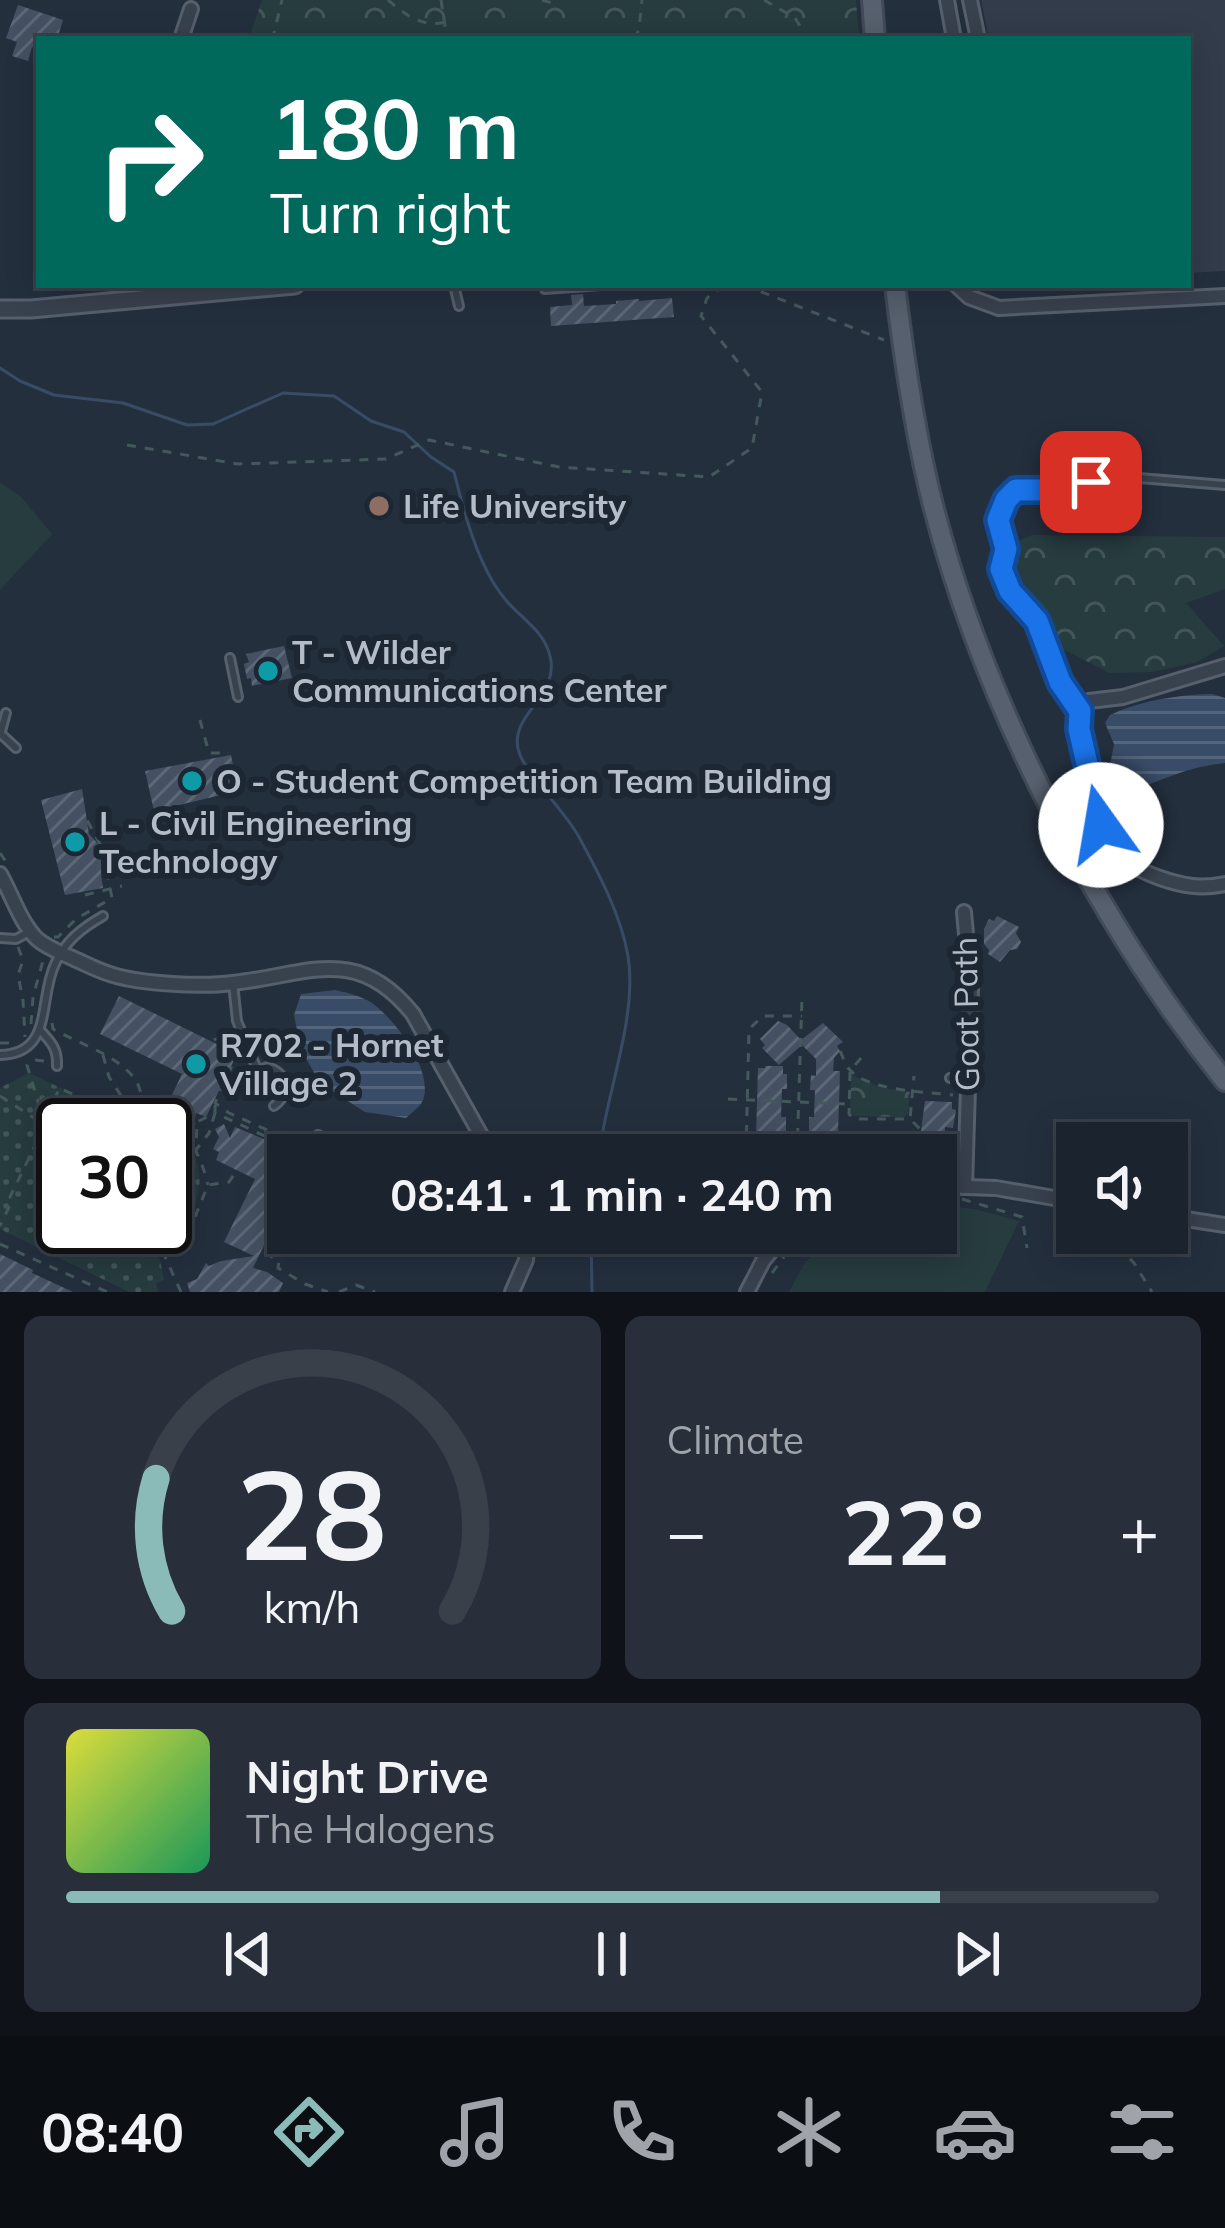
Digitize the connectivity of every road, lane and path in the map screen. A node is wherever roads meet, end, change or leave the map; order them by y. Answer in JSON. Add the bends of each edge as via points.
{"nodes":[{"id":1,"x":282,"y":0,"type":"edge"},
{"id":2,"x":388,"y":0,"type":"edge"},
{"id":3,"x":441,"y":0,"type":"edge"},
{"id":4,"x":542,"y":0,"type":"edge"},
{"id":5,"x":559,"y":0,"type":"edge"},
{"id":6,"x":642,"y":0,"type":"edge"},
{"id":7,"x":764,"y":0,"type":"edge"},
{"id":8,"x":872,"y":0,"type":"edge"},
{"id":9,"x":947,"y":0,"type":"edge"},
{"id":10,"x":970,"y":0,"type":"edge"},
{"id":11,"x":191,"y":9,"type":"dead end"},
{"id":12,"x":446,"y":22,"type":"junction"},
{"id":13,"x":182,"y":36,"type":"edge"},
{"id":14,"x":276,"y":36,"type":"edge"},
{"id":15,"x":447,"y":36,"type":"edge"},
{"id":16,"x":636,"y":36,"type":"edge"},
{"id":17,"x":806,"y":36,"type":"edge"},
{"id":18,"x":874,"y":36,"type":"edge"},
{"id":19,"x":953,"y":36,"type":"edge"},
{"id":20,"x":978,"y":36,"type":"edge"},
{"id":21,"x":237,"y":288,"type":"edge"},
{"id":22,"x":455,"y":288,"type":"edge"},
{"id":23,"x":720,"y":288,"type":"edge"},
{"id":24,"x":752,"y":288,"type":"edge"},
{"id":25,"x":959,"y":288,"type":"edge"},
{"id":26,"x":892,"y":289,"type":"edge"},
{"id":27,"x":172,"y":291,"type":"edge"},
{"id":28,"x":115,"y":293,"type":"edge"},
{"id":29,"x":1225,"y":296,"type":"edge"},
{"id":30,"x":10,"y":306,"type":"edge"},
{"id":31,"x":459,"y":306,"type":"dead end"},
{"id":32,"x":903,"y":347,"type":"junction"},
{"id":33,"x":127,"y":445,"type":"dead end"},
{"id":34,"x":1225,"y":485,"type":"edge"},
{"id":35,"x":230,"y":658,"type":"dead end"},
{"id":36,"x":1225,"y":666,"type":"edge"},
{"id":37,"x":238,"y":697,"type":"dead end"},
{"id":38,"x":1080,"y":711,"type":"junction"},
{"id":39,"x":6,"y":713,"type":"dead end"},
{"id":40,"x":200,"y":720,"type":"dead end"},
{"id":41,"x":0,"y":735,"type":"edge"},
{"id":42,"x":16,"y":748,"type":"dead end"},
{"id":43,"x":230,"y":753,"type":"dead end"},
{"id":44,"x":87,"y":820,"type":"dead end"},
{"id":45,"x":0,"y":874,"type":"edge"},
{"id":46,"x":1225,"y":884,"type":"edge"},
{"id":47,"x":122,"y":886,"type":"dead end"},
{"id":48,"x":112,"y":888,"type":"junction"},
{"id":49,"x":85,"y":895,"type":"dead end"},
{"id":50,"x":964,"y":913,"type":"dead end"},
{"id":51,"x":103,"y":916,"type":"dead end"},
{"id":52,"x":31,"y":931,"type":"junction"},
{"id":53,"x":1,"y":938,"type":"edge"},
{"id":54,"x":51,"y":938,"type":"dead end"},
{"id":55,"x":18,"y":945,"type":"dead end"},
{"id":56,"x":58,"y":958,"type":"junction"},
{"id":57,"x":233,"y":983,"type":"junction"},
{"id":58,"x":802,"y":998,"type":"dead end"},
{"id":59,"x":802,"y":1016,"type":"junction"},
{"id":60,"x":50,"y":1017,"type":"dead end"},
{"id":61,"x":40,"y":1030,"type":"junction"},
{"id":62,"x":234,"y":1034,"type":"dead end"},
{"id":63,"x":25,"y":1036,"type":"junction"},
{"id":64,"x":214,"y":1040,"type":"dead end"},
{"id":65,"x":0,"y":1043,"type":"edge"},
{"id":66,"x":236,"y":1043,"type":"junction"},
{"id":67,"x":841,"y":1051,"type":"dead end"},
{"id":68,"x":0,"y":1055,"type":"edge"},
{"id":69,"x":104,"y":1055,"type":"junction"},
{"id":70,"x":861,"y":1058,"type":"dead end"},
{"id":71,"x":44,"y":1061,"type":"dead end"},
{"id":72,"x":57,"y":1066,"type":"dead end"},
{"id":73,"x":850,"y":1071,"type":"junction"},
{"id":74,"x":914,"y":1076,"type":"dead end"},
{"id":75,"x":950,"y":1078,"type":"dead end"},
{"id":76,"x":968,"y":1080,"type":"junction"},
{"id":77,"x":1225,"y":1081,"type":"edge"},
{"id":78,"x":912,"y":1091,"type":"junction"},
{"id":79,"x":0,"y":1096,"type":"edge"},
{"id":80,"x":967,"y":1096,"type":"junction"},
{"id":81,"x":37,"y":1098,"type":"edge"},
{"id":82,"x":55,"y":1098,"type":"edge"},
{"id":83,"x":81,"y":1098,"type":"edge"},
{"id":84,"x":123,"y":1098,"type":"edge"},
{"id":85,"x":142,"y":1098,"type":"edge"},
{"id":86,"x":728,"y":1099,"type":"dead end"},
{"id":87,"x":747,"y":1100,"type":"junction"},
{"id":88,"x":799,"y":1102,"type":"junction"},
{"id":89,"x":215,"y":1103,"type":"junction"},
{"id":90,"x":849,"y":1104,"type":"junction"},
{"id":91,"x":274,"y":1106,"type":"dead end"},
{"id":92,"x":214,"y":1114,"type":"junction"},
{"id":93,"x":36,"y":1119,"type":"edge"},
{"id":94,"x":910,"y":1119,"type":"junction"},
{"id":95,"x":197,"y":1122,"type":"junction"},
{"id":96,"x":192,"y":1126,"type":"edge"},
{"id":97,"x":270,"y":1134,"type":"edge"},
{"id":98,"x":480,"y":1134,"type":"edge"},
{"id":99,"x":746,"y":1134,"type":"edge"},
{"id":100,"x":798,"y":1134,"type":"edge"},
{"id":101,"x":939,"y":1134,"type":"edge"},
{"id":102,"x":267,"y":1136,"type":"edge"},
{"id":103,"x":36,"y":1144,"type":"edge"},
{"id":104,"x":192,"y":1145,"type":"edge"},
{"id":105,"x":196,"y":1150,"type":"junction"},
{"id":106,"x":237,"y":1170,"type":"dead end"},
{"id":107,"x":208,"y":1185,"type":"junction"},
{"id":108,"x":958,"y":1186,"type":"junction"},
{"id":109,"x":1056,"y":1198,"type":"edge"},
{"id":110,"x":1188,"y":1219,"type":"edge"},
{"id":111,"x":1225,"y":1225,"type":"edge"},
{"id":112,"x":0,"y":1226,"type":"edge"},
{"id":113,"x":0,"y":1244,"type":"edge"},
{"id":114,"x":1027,"y":1248,"type":"dead end"},
{"id":115,"x":266,"y":1253,"type":"dead end"},
{"id":116,"x":526,"y":1254,"type":"edge"},
{"id":117,"x":771,"y":1254,"type":"edge"},
{"id":118,"x":781,"y":1254,"type":"edge"},
{"id":119,"x":1125,"y":1254,"type":"edge"},
{"id":120,"x":770,"y":1275,"type":"dead end"},
{"id":121,"x":106,"y":1292,"type":"edge"},
{"id":122,"x":182,"y":1292,"type":"edge"},
{"id":123,"x":328,"y":1292,"type":"edge"},
{"id":124,"x":339,"y":1292,"type":"edge"},
{"id":125,"x":375,"y":1292,"type":"edge"},
{"id":126,"x":512,"y":1292,"type":"edge"},
{"id":127,"x":746,"y":1292,"type":"edge"},
{"id":128,"x":1152,"y":1292,"type":"edge"}],
"edges":[{"from":1,"to":14,"type":"path"},
{"from":2,"to":12,"type":"path","via":[[427,25]]},
{"from":3,"to":12,"type":"path"},
{"from":4,"to":5,"type":"path"},
{"from":6,"to":16,"type":"path"},
{"from":7,"to":17,"type":"path","via":[[796,18]]},
{"from":8,"to":18,"type":"main road"},
{"from":9,"to":19,"type":"street"},
{"from":10,"to":20,"type":"street"},
{"from":11,"to":13,"type":"street"},
{"from":12,"to":15,"type":"path"},
{"from":21,"to":27,"type":"street"},
{"from":22,"to":31,"type":"lane"},
{"from":23,"to":33,"type":"path","via":[[701,316],[761,392],[752,448],[709,478],[559,467],[430,440],[386,459],[238,464]]},
{"from":24,"to":32,"type":"path"},
{"from":25,"to":29,"type":"street","via":[[999,308]]},
{"from":26,"to":32,"type":"main road"},
{"from":27,"to":28,"type":"street"},
{"from":28,"to":30,"type":"street"},
{"from":32,"to":77,"type":"main road","via":[[934,510],[1006,712],[1083,869]]},
{"from":34,"to":38,"type":"lane","via":[[1115,476],[1062,490],[1016,490],[1006,500],[998,520],[1004,580],[1037,621]]},
{"from":35,"to":37,"type":"lane"},
{"from":36,"to":38,"type":"street","via":[[1089,701]]},
{"from":38,"to":46,"type":"street","via":[[1101,825],[1114,852],[1186,887]]},
{"from":39,"to":41,"type":"lane"},
{"from":40,"to":43,"type":"path","via":[[210,756]]},
{"from":41,"to":42,"type":"lane"},
{"from":44,"to":48,"type":"path"},
{"from":45,"to":52,"type":"street"},
{"from":47,"to":48,"type":"path"},
{"from":48,"to":49,"type":"path"},
{"from":48,"to":54,"type":"path","via":[[107,903]]},
{"from":50,"to":76,"type":"street","name":"Goat Path"},
{"from":51,"to":56,"type":"lane"},
{"from":52,"to":53,"type":"lane"},
{"from":52,"to":56,"type":"street"},
{"from":55,"to":63,"type":"path"},
{"from":56,"to":57,"type":"street","via":[[118,977]]},
{"from":56,"to":61,"type":"lane"},
{"from":56,"to":63,"type":"path","via":[[45,956]]},
{"from":57,"to":91,"type":"lane","via":[[254,1071],[272,1068],[284,1078],[285,1094]]},
{"from":57,"to":98,"type":"street","via":[[330,968],[385,986],[413,1014]]},
{"from":58,"to":59,"type":"path"},
{"from":59,"to":87,"type":"path","via":[[763,1016],[749,1029]]},
{"from":59,"to":88,"type":"path"},
{"from":60,"to":69,"type":"path","via":[[53,1029]]},
{"from":61,"to":68,"type":"lane","via":[[29,1047]]},
{"from":61,"to":72,"type":"lane","via":[[58,1054]]},
{"from":62,"to":66,"type":"path"},
{"from":63,"to":65,"type":"path"},
{"from":64,"to":66,"type":"path"},
{"from":66,"to":89,"type":"path"},
{"from":67,"to":73,"type":"path"},
{"from":69,"to":84,"type":"path"},
{"from":69,"to":85,"type":"path","via":[[130,1073]]},
{"from":70,"to":73,"type":"path"},
{"from":71,"to":81,"type":"path","via":[[27,1065]]},
{"from":73,"to":78,"type":"path"},
{"from":73,"to":90,"type":"path"},
{"from":74,"to":78,"type":"path"},
{"from":75,"to":76,"type":"lane"},
{"from":76,"to":80,"type":"street","name":"Goat Path"},
{"from":78,"to":80,"type":"path"},
{"from":78,"to":94,"type":"path"},
{"from":79,"to":93,"type":"path"},
{"from":80,"to":108,"type":"street","name":"Goat Path"},
{"from":82,"to":83,"type":"path","via":[[59,1088]]},
{"from":86,"to":87,"type":"path"},
{"from":87,"to":88,"type":"path"},
{"from":87,"to":99,"type":"path"},
{"from":88,"to":90,"type":"path"},
{"from":88,"to":100,"type":"path"},
{"from":89,"to":92,"type":"path"},
{"from":89,"to":97,"type":"path"},
{"from":90,"to":94,"type":"path","via":[[854,1119]]},
{"from":92,"to":95,"type":"path"},
{"from":92,"to":102,"type":"path"},
{"from":92,"to":105,"type":"path"},
{"from":94,"to":101,"type":"path"},
{"from":95,"to":96,"type":"path"},
{"from":95,"to":105,"type":"path"},
{"from":103,"to":112,"type":"path"},
{"from":104,"to":105,"type":"path"},
{"from":105,"to":107,"type":"path"},
{"from":106,"to":107,"type":"path","via":[[229,1182]]},
{"from":107,"to":122,"type":"path","via":[[186,1239],[158,1241]]},
{"from":108,"to":109,"type":"street"},
{"from":108,"to":114,"type":"path","via":[[953,1197],[1022,1217]]},
{"from":110,"to":111,"type":"street"},
{"from":113,"to":121,"type":"path"},
{"from":115,"to":123,"type":"path","via":[[278,1268]]},
{"from":116,"to":126,"type":"street"},
{"from":117,"to":127,"type":"street"},
{"from":118,"to":120,"type":"path"},
{"from":119,"to":128,"type":"path"},
{"from":124,"to":125,"type":"path","via":[[356,1285]]}]}
